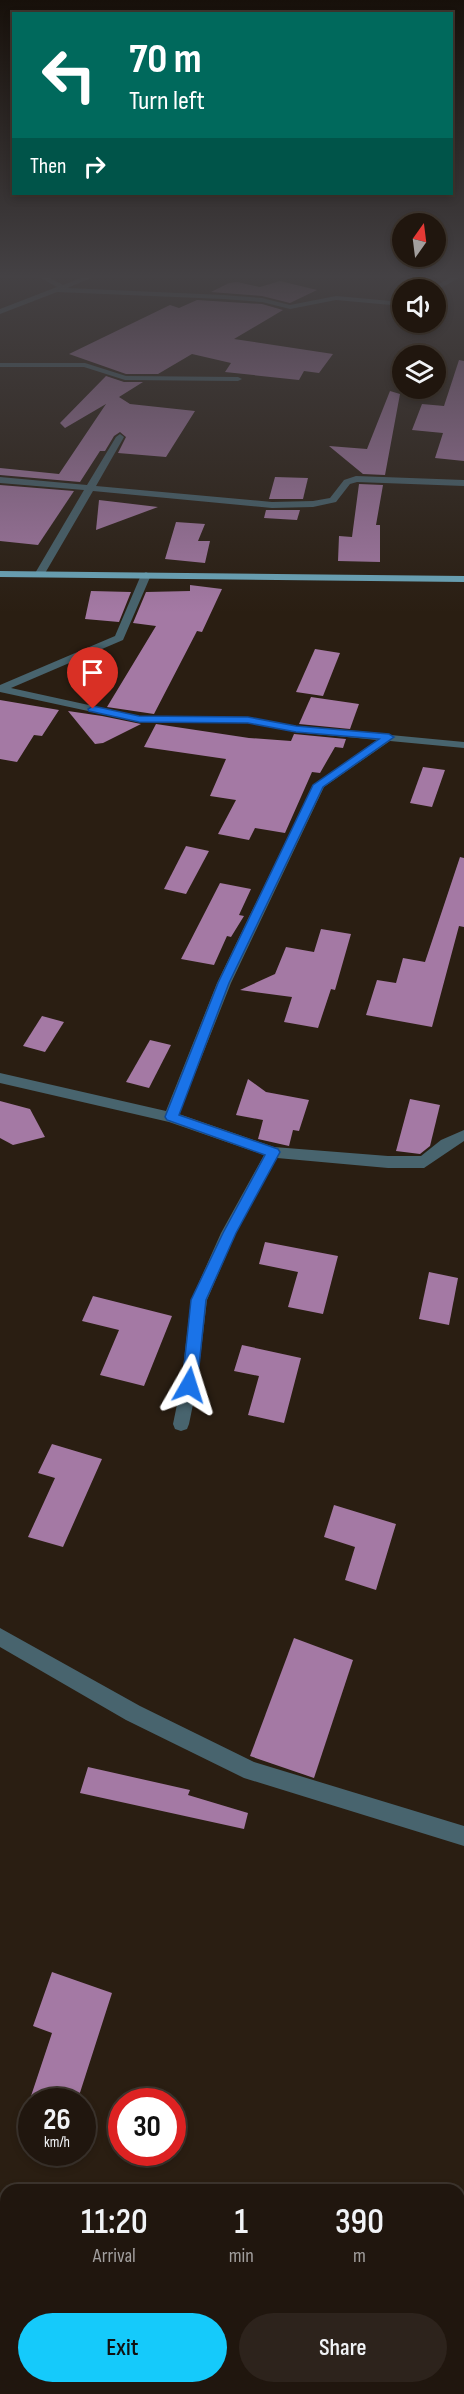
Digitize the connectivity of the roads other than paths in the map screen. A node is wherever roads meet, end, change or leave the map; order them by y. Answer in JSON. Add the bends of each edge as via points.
{"nodes":[{"id":1,"x":120,"y":437,"type":"dead end"},
{"id":2,"x":0,"y":480,"type":"edge"},
{"id":3,"x":464,"y":483,"type":"edge"},
{"id":4,"x":87,"y":489,"type":"junction"},
{"id":5,"x":0,"y":574,"type":"edge"},
{"id":6,"x":39,"y":575,"type":"junction"},
{"id":7,"x":146,"y":575,"type":"junction"},
{"id":8,"x":464,"y":579,"type":"edge"},
{"id":9,"x":0,"y":689,"type":"edge"},
{"id":10,"x":389,"y":737,"type":"junction"},
{"id":11,"x":464,"y":745,"type":"edge"},
{"id":12,"x":0,"y":1078,"type":"edge"},
{"id":13,"x":171,"y":1117,"type":"junction"},
{"id":14,"x":464,"y":1135,"type":"edge"},
{"id":15,"x":273,"y":1152,"type":"junction"},
{"id":16,"x":182,"y":1424,"type":"dead end"},
{"id":17,"x":0,"y":1637,"type":"edge"},
{"id":18,"x":464,"y":1836,"type":"edge"}],
"edges":[{"from":1,"to":4,"type":"street"},
{"from":2,"to":4,"type":"street"},
{"from":3,"to":4,"type":"street","via":[[356,479],[347,482],[333,500],[282,505]]},
{"from":4,"to":6,"type":"street"},
{"from":5,"to":6,"type":"main road"},
{"from":6,"to":7,"type":"main road"},
{"from":7,"to":8,"type":"main road"},
{"from":7,"to":9,"type":"street","via":[[119,638]]},
{"from":9,"to":10,"type":"street","via":[[139,719],[248,720],[296,729]]},
{"from":10,"to":11,"type":"street"},
{"from":10,"to":13,"type":"street","via":[[319,785],[224,983]]},
{"from":12,"to":13,"type":"street"},
{"from":13,"to":15,"type":"street"},
{"from":14,"to":15,"type":"street","via":[[424,1162]]},
{"from":15,"to":16,"type":"street","via":[[199,1300]]},
{"from":17,"to":18,"type":"street","via":[[133,1713],[251,1771]]}]}
